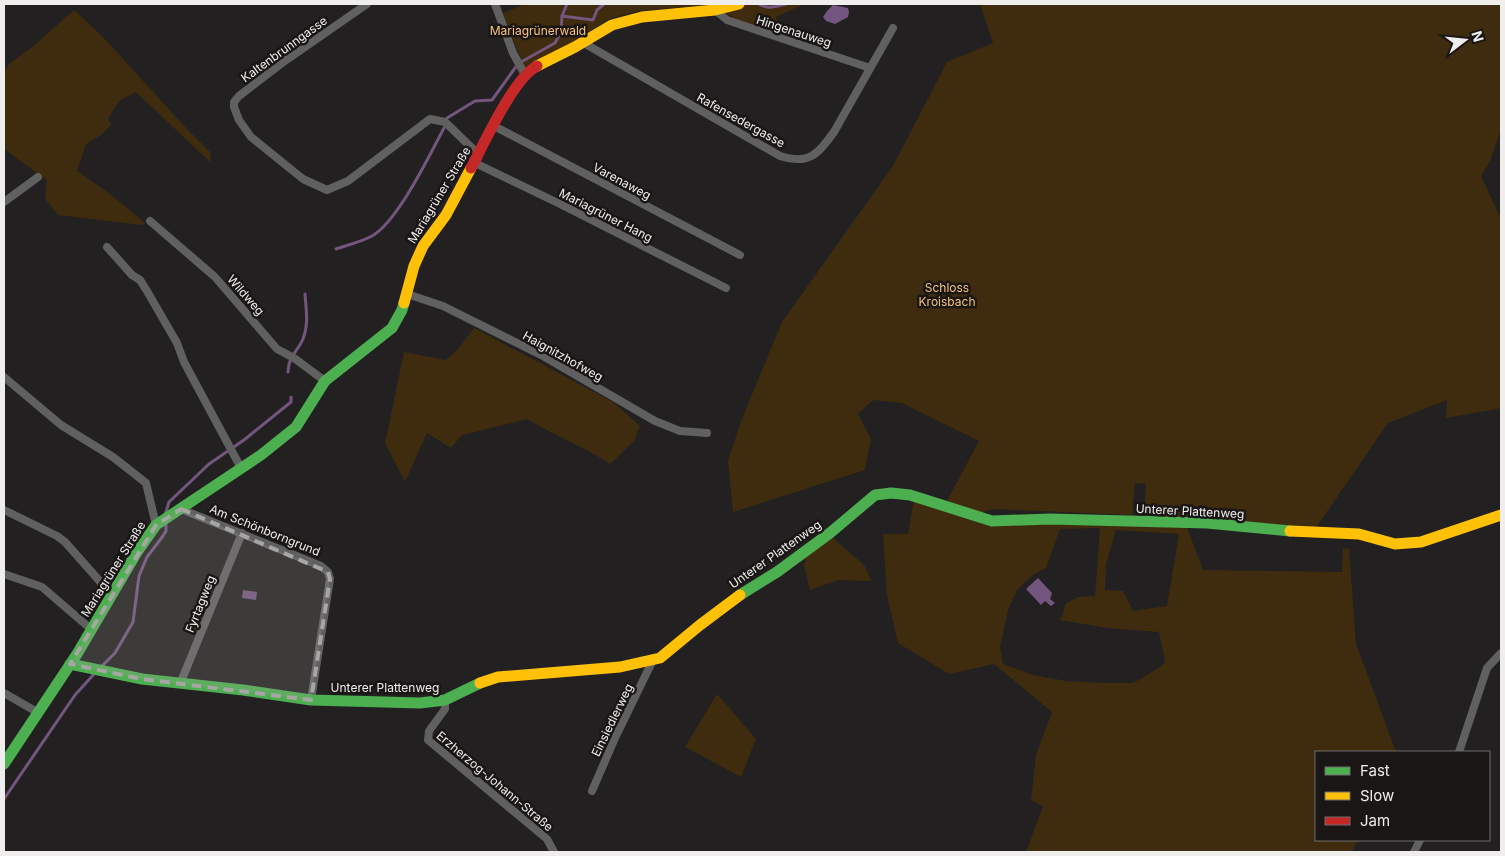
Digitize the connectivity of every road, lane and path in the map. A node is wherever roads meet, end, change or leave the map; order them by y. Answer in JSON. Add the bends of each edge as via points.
{"nodes":[{"id":1,"x":367,"y":4,"type":"edge"},
{"id":2,"x":495,"y":4,"type":"edge"},
{"id":3,"x":739,"y":4,"type":"edge"},
{"id":4,"x":716,"y":10,"type":"junction"},
{"id":5,"x":893,"y":28,"type":"dead end"},
{"id":6,"x":582,"y":42,"type":"junction"},
{"id":7,"x":521,"y":68,"type":"junction"},
{"id":8,"x":870,"y":68,"type":"junction"},
{"id":9,"x":494,"y":126,"type":"junction"},
{"id":10,"x":476,"y":161,"type":"junction"},
{"id":11,"x":38,"y":178,"type":"dead end"},
{"id":12,"x":4,"y":202,"type":"edge"},
{"id":13,"x":150,"y":221,"type":"dead end"},
{"id":14,"x":107,"y":248,"type":"dead end"},
{"id":15,"x":740,"y":256,"type":"dead end"},
{"id":16,"x":726,"y":288,"type":"dead end"},
{"id":17,"x":407,"y":294,"type":"junction"},
{"id":18,"x":4,"y":377,"type":"edge"},
{"id":19,"x":325,"y":381,"type":"junction"},
{"id":20,"x":707,"y":433,"type":"dead end"},
{"id":21,"x":241,"y":468,"type":"junction"},
{"id":22,"x":181,"y":508,"type":"junction"},
{"id":23,"x":4,"y":510,"type":"edge"},
{"id":24,"x":1501,"y":515,"type":"edge"},
{"id":25,"x":162,"y":521,"type":"junction"},
{"id":26,"x":242,"y":533,"type":"junction"},
{"id":27,"x":4,"y":574,"type":"edge"},
{"id":28,"x":112,"y":595,"type":"junction"},
{"id":29,"x":92,"y":630,"type":"junction"},
{"id":30,"x":1501,"y":653,"type":"edge"},
{"id":31,"x":653,"y":660,"type":"junction"},
{"id":32,"x":70,"y":664,"type":"junction"},
{"id":33,"x":180,"y":684,"type":"junction"},
{"id":34,"x":4,"y":694,"type":"edge"},
{"id":35,"x":311,"y":700,"type":"junction"},
{"id":36,"x":446,"y":700,"type":"junction"},
{"id":37,"x":37,"y":712,"type":"junction"},
{"id":38,"x":1459,"y":751,"type":"edge"},
{"id":39,"x":4,"y":764,"type":"edge"},
{"id":40,"x":592,"y":791,"type":"dead end"},
{"id":41,"x":554,"y":852,"type":"edge"}],
"edges":[{"from":1,"to":10,"type":"street","name":"Kaltenbrunngasse","via":[[239,96],[234,102],[239,120],[251,137],[303,180],[327,190],[348,181],[430,119],[445,122],[474,151]]},
{"from":2,"to":7,"type":"street"},
{"from":3,"to":4,"type":"street","name":"Mariagrüner Straße"},
{"from":4,"to":6,"type":"street","name":"Mariagrüner Straße","via":[[628,20]]},
{"from":4,"to":8,"type":"street","name":"Hingenauweg","via":[[727,20]]},
{"from":5,"to":8,"type":"street","name":"Rafensedergasse"},
{"from":6,"to":7,"type":"street","name":"Mariagrüner Straße","via":[[534,68]]},
{"from":6,"to":8,"type":"street","name":"Rafensedergasse","via":[[780,156],[800,160],[822,148]]},
{"from":7,"to":9,"type":"street","name":"Mariagrüner Straße","via":[[515,88]]},
{"from":9,"to":10,"type":"street","name":"Mariagrüner Straße"},
{"from":9,"to":15,"type":"street","name":"Varenaweg"},
{"from":10,"to":16,"type":"street","name":"Mariagrüner Hang"},
{"from":10,"to":17,"type":"street","name":"Mariagrüner Straße","via":[[446,215],[423,246]]},
{"from":11,"to":12,"type":"street"},
{"from":13,"to":19,"type":"street","name":"Wildweg","via":[[215,277],[277,350]]},
{"from":14,"to":21,"type":"street","via":[[148,291]]},
{"from":17,"to":19,"type":"street","name":"Mariagrüner Straße","via":[[392,328]]},
{"from":17,"to":20,"type":"street","name":"Haignitzhofweg","via":[[443,306],[543,356],[655,421],[680,432]]},
{"from":18,"to":25,"type":"street","via":[[61,425],[113,457],[146,483]]},
{"from":19,"to":21,"type":"street","name":"Mariagrüner Straße","via":[[296,427]]},
{"from":21,"to":22,"type":"street","name":"Mariagrüner Straße"},
{"from":22,"to":25,"type":"street","name":"Mariagrüner Straße"},
{"from":22,"to":26,"type":"street","name":"Am Schönborngrund"},
{"from":23,"to":28,"type":"street","via":[[65,542]]},
{"from":24,"to":31,"type":"street","name":"Unterer Plattenweg","via":[[1421,542],[1396,544],[1359,534],[1207,523],[1050,519],[992,521],[910,495],[875,495],[830,533]]},
{"from":25,"to":28,"type":"street","name":"Mariagrüner Straße","via":[[137,552]]},
{"from":26,"to":33,"type":"street","name":"Fyrtagweg"},
{"from":26,"to":35,"type":"street","name":"Am Schönborngrund","via":[[321,566],[328,572],[330,579]]},
{"from":27,"to":29,"type":"street","via":[[42,587]]},
{"from":28,"to":29,"type":"street","name":"Mariagrüner Straße"},
{"from":29,"to":32,"type":"street","name":"Mariagrüner Straße"},
{"from":30,"to":38,"type":"street","via":[[1487,668]]},
{"from":31,"to":36,"type":"street","name":"Unterer Plattenweg","via":[[498,677]]},
{"from":31,"to":40,"type":"street","name":"Einsiedlerweg"},
{"from":32,"to":33,"type":"street","name":"Unterer Plattenweg"},
{"from":32,"to":37,"type":"street","name":"Mariagrüner Straße"},
{"from":33,"to":35,"type":"street","name":"Unterer Plattenweg"},
{"from":34,"to":37,"type":"street"},
{"from":35,"to":36,"type":"street","name":"Unterer Plattenweg","via":[[420,703]]},
{"from":36,"to":41,"type":"street","name":"Erzherzog-Johann-Straße","via":[[445,709],[429,731],[428,740],[547,839]]},
{"from":37,"to":39,"type":"street","name":"Mariagrüner Straße"}]}
